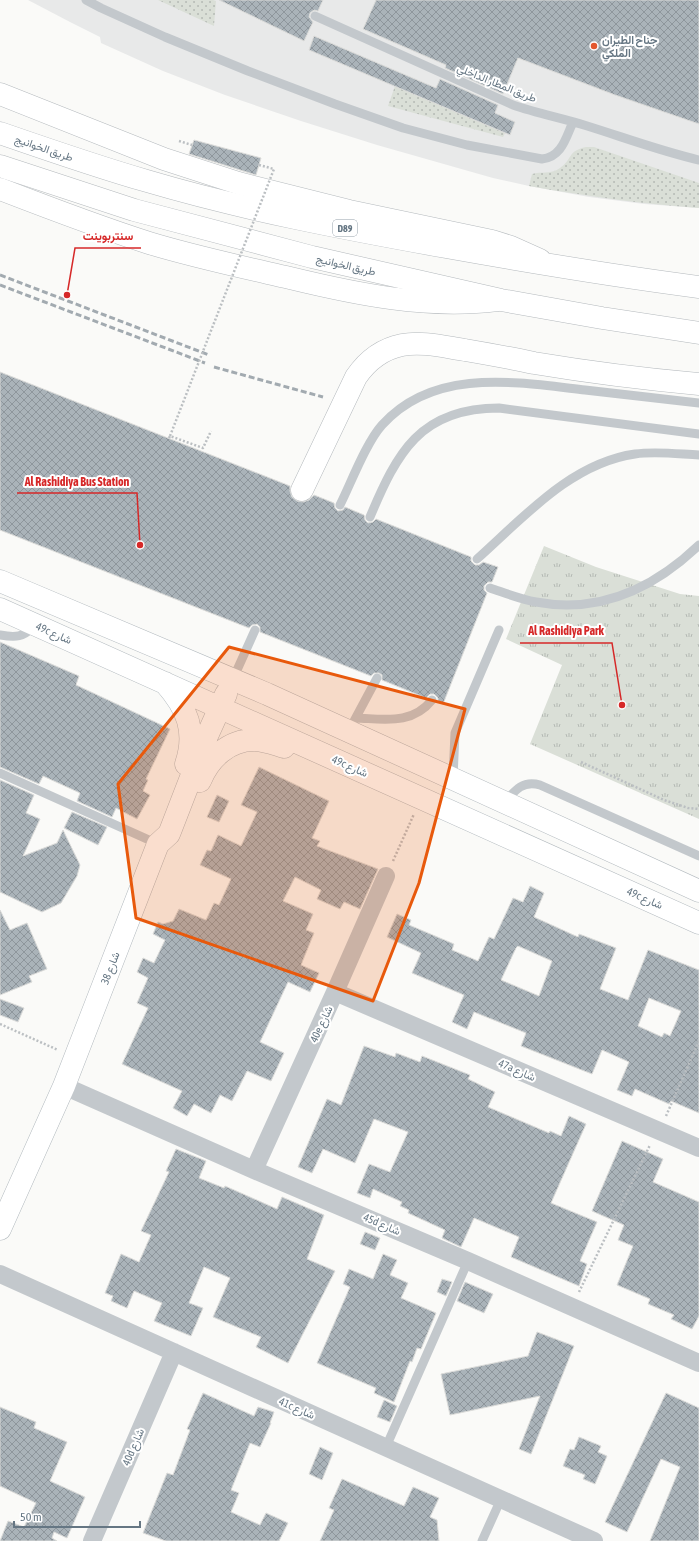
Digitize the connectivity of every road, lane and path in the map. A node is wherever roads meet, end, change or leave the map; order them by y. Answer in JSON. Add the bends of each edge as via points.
{"nodes":[{"id":1,"x":86,"y":0,"type":"edge"},
{"id":2,"x":315,"y":16,"type":"dead end"},
{"id":3,"x":0,"y":94,"type":"edge"},
{"id":4,"x":573,"y":122,"type":"junction"},
{"id":5,"x":0,"y":133,"type":"edge"},
{"id":6,"x":179,"y":141,"type":"dead end"},
{"id":7,"x":192,"y":145,"type":"dead end"},
{"id":8,"x":699,"y":160,"type":"edge"},
{"id":9,"x":259,"y":165,"type":"dead end"},
{"id":10,"x":0,"y":166,"type":"edge"},
{"id":11,"x":0,"y":190,"type":"edge"},
{"id":12,"x":548,"y":264,"type":"junction"},
{"id":13,"x":699,"y":287,"type":"edge"},
{"id":14,"x":501,"y":300,"type":"junction"},
{"id":15,"x":699,"y":333,"type":"edge"},
{"id":16,"x":699,"y":384,"type":"edge"},
{"id":17,"x":699,"y":403,"type":"edge"},
{"id":18,"x":210,"y":431,"type":"dead end"},
{"id":19,"x":699,"y":434,"type":"edge"},
{"id":20,"x":699,"y":455,"type":"edge"},
{"id":21,"x":302,"y":490,"type":"dead end"},
{"id":22,"x":340,"y":505,"type":"dead end"},
{"id":23,"x":370,"y":517,"type":"dead end"},
{"id":24,"x":699,"y":545,"type":"edge"},
{"id":25,"x":477,"y":559,"type":"dead end"},
{"id":26,"x":3,"y":583,"type":"edge"},
{"id":27,"x":490,"y":588,"type":"dead end"},
{"id":28,"x":0,"y":608,"type":"edge"},
{"id":29,"x":36,"y":625,"type":"junction"},
{"id":30,"x":255,"y":630,"type":"dead end"},
{"id":31,"x":499,"y":630,"type":"dead end"},
{"id":32,"x":0,"y":635,"type":"edge"},
{"id":33,"x":377,"y":678,"type":"dead end"},
{"id":34,"x":233,"y":679,"type":"junction"},
{"id":35,"x":166,"y":683,"type":"junction"},
{"id":36,"x":432,"y":700,"type":"dead end"},
{"id":37,"x":220,"y":707,"type":"junction"},
{"id":38,"x":352,"y":724,"type":"junction"},
{"id":39,"x":311,"y":748,"type":"junction"},
{"id":40,"x":581,"y":762,"type":"dead end"},
{"id":41,"x":0,"y":773,"type":"edge"},
{"id":42,"x":453,"y":778,"type":"junction"},
{"id":43,"x":421,"y":798,"type":"junction"},
{"id":44,"x":505,"y":802,"type":"junction"},
{"id":45,"x":699,"y":809,"type":"edge"},
{"id":46,"x":482,"y":825,"type":"junction"},
{"id":47,"x":158,"y":844,"type":"junction"},
{"id":48,"x":699,"y":856,"type":"edge"},
{"id":49,"x":624,"y":857,"type":"junction"},
{"id":50,"x":386,"y":876,"type":"joint"},
{"id":51,"x":699,"y":891,"type":"edge"},
{"id":52,"x":699,"y":923,"type":"edge"},
{"id":53,"x":335,"y":992,"type":"junction"},
{"id":54,"x":0,"y":1024,"type":"edge"},
{"id":55,"x":699,"y":1041,"type":"edge"},
{"id":56,"x":75,"y":1058,"type":"junction"},
{"id":57,"x":64,"y":1086,"type":"junction"},
{"id":58,"x":648,"y":1126,"type":"junction"},
{"id":59,"x":699,"y":1148,"type":"edge"},
{"id":60,"x":254,"y":1170,"type":"junction"},
{"id":61,"x":0,"y":1229,"type":"edge"},
{"id":62,"x":468,"y":1261,"type":"junction"},
{"id":63,"x":0,"y":1274,"type":"edge"},
{"id":64,"x":577,"y":1295,"type":"dead end"},
{"id":65,"x":174,"y":1352,"type":"junction"},
{"id":66,"x":699,"y":1363,"type":"edge"},
{"id":67,"x":386,"y":1447,"type":"junction"},
{"id":68,"x":501,"y":1499,"type":"junction"},
{"id":69,"x":99,"y":1539,"type":"edge"},
{"id":70,"x":482,"y":1541,"type":"edge"},
{"id":71,"x":594,"y":1541,"type":"edge"}],
"edges":[{"from":1,"to":4,"type":"lane","via":[[255,74],[403,128],[466,145],[548,158],[561,147]]},
{"from":2,"to":4,"type":"lane","name":"طريق المطار الداخلي","via":[[513,105]]},
{"from":3,"to":12,"type":"main road","via":[[164,159],[238,183],[341,210],[492,241]]},
{"from":4,"to":8,"type":"lane","name":"طريق المطار الداخلي"},
{"from":5,"to":12,"type":"main road","name":"طريق الخوانيج","number":"D89","via":[[134,177],[233,204],[413,241]]},
{"from":6,"to":7,"type":"path"},
{"from":9,"to":18,"type":"path","bridge":true,"via":[[274,169],[170,437],[203,448]]},
{"from":10,"to":14,"type":"main road","name":"طريق الخوانيج","via":[[134,210],[207,230]]},
{"from":11,"to":14,"type":"main road","via":[[148,242],[208,260],[332,288],[416,302],[459,304]]},
{"from":12,"to":13,"type":"main road","name":"طريق الخوانيج","number":"D89"},
{"from":14,"to":15,"type":"main road","name":"طريق الخوانيج"},
{"from":16,"to":21,"type":"main road","via":[[586,372],[440,346],[401,345],[380,353],[362,368]]},
{"from":17,"to":22,"type":"lane","via":[[536,384],[492,382],[460,384],[433,390],[411,401],[382,426],[368,448]]},
{"from":19,"to":23,"type":"lane","via":[[499,408],[465,410],[434,423],[409,444],[399,457]]},
{"from":20,"to":25,"type":"lane","via":[[652,452],[634,454],[599,464],[551,493]]},
{"from":24,"to":27,"type":"lane","via":[[655,580],[628,594],[598,602],[568,605],[537,602]]},
{"from":26,"to":34,"type":"main road"},
{"from":28,"to":29,"type":"main road","name":"49c شارع"},
{"from":29,"to":32,"type":"lane","via":[[25,635]]},
{"from":29,"to":35,"type":"main road","name":"49c شارع"},
{"from":30,"to":34,"type":"lane"},
{"from":31,"to":42,"type":"lane","via":[[455,733]]},
{"from":33,"to":38,"type":"lane"},
{"from":34,"to":37,"type":"main road","name":"شارع 38"},
{"from":34,"to":38,"type":"main road"},
{"from":35,"to":37,"type":"main road","name":"49c شارع"},
{"from":35,"to":47,"type":"main road","via":[[186,714],[191,741],[190,754],[164,821]]},
{"from":36,"to":38,"type":"lane","via":[[422,711],[406,718]]},
{"from":37,"to":39,"type":"main road","name":"49c شارع"},
{"from":37,"to":47,"type":"main road","name":"شارع 38","via":[[169,834]]},
{"from":38,"to":42,"type":"main road"},
{"from":39,"to":43,"type":"main road","name":"49c شارع"},
{"from":39,"to":47,"type":"main road","via":[[290,748],[245,740],[226,748],[204,772],[180,830],[172,838]]},
{"from":40,"to":45,"type":"path","via":[[664,800]]},
{"from":41,"to":47,"type":"lane"},
{"from":42,"to":44,"type":"main road"},
{"from":43,"to":46,"type":"main road","name":"49c شارع"},
{"from":43,"to":50,"type":"path"},
{"from":44,"to":48,"type":"lane","via":[[523,784],[534,783]]},
{"from":44,"to":49,"type":"main road"},
{"from":46,"to":49,"type":"main road","via":[[550,846],[615,876],[625,871]]},
{"from":46,"to":52,"type":"main road","name":"49c شارع"},
{"from":47,"to":56,"type":"main road","name":"شارع 38"},
{"from":49,"to":51,"type":"main road"},
{"from":50,"to":53,"type":"street","name":"40e شارع"},
{"from":53,"to":58,"type":"street","name":"47a شارع"},
{"from":53,"to":60,"type":"street","name":"40e شارع"},
{"from":54,"to":56,"type":"path"},
{"from":55,"to":58,"type":"path","via":[[665,1119],[654,1114]]},
{"from":56,"to":57,"type":"main road","name":"شارع 38"},
{"from":57,"to":60,"type":"street","name":"45d شارع"},
{"from":57,"to":61,"type":"main road","name":"شارع 38"},
{"from":58,"to":59,"type":"street","name":"47a شارع"},
{"from":58,"to":64,"type":"path","via":[[642,1140],[650,1143]]},
{"from":60,"to":62,"type":"street","name":"45d شارع"},
{"from":62,"to":66,"type":"street","name":"45d شارع"},
{"from":62,"to":67,"type":"lane"},
{"from":63,"to":65,"type":"street","name":"41c شارع"},
{"from":65,"to":67,"type":"street","name":"41c شارع"},
{"from":65,"to":69,"type":"street","name":"40d شارع"},
{"from":67,"to":68,"type":"street","name":"41c شارع"},
{"from":68,"to":70,"type":"lane"},
{"from":68,"to":71,"type":"street","name":"41c شارع"}]}
